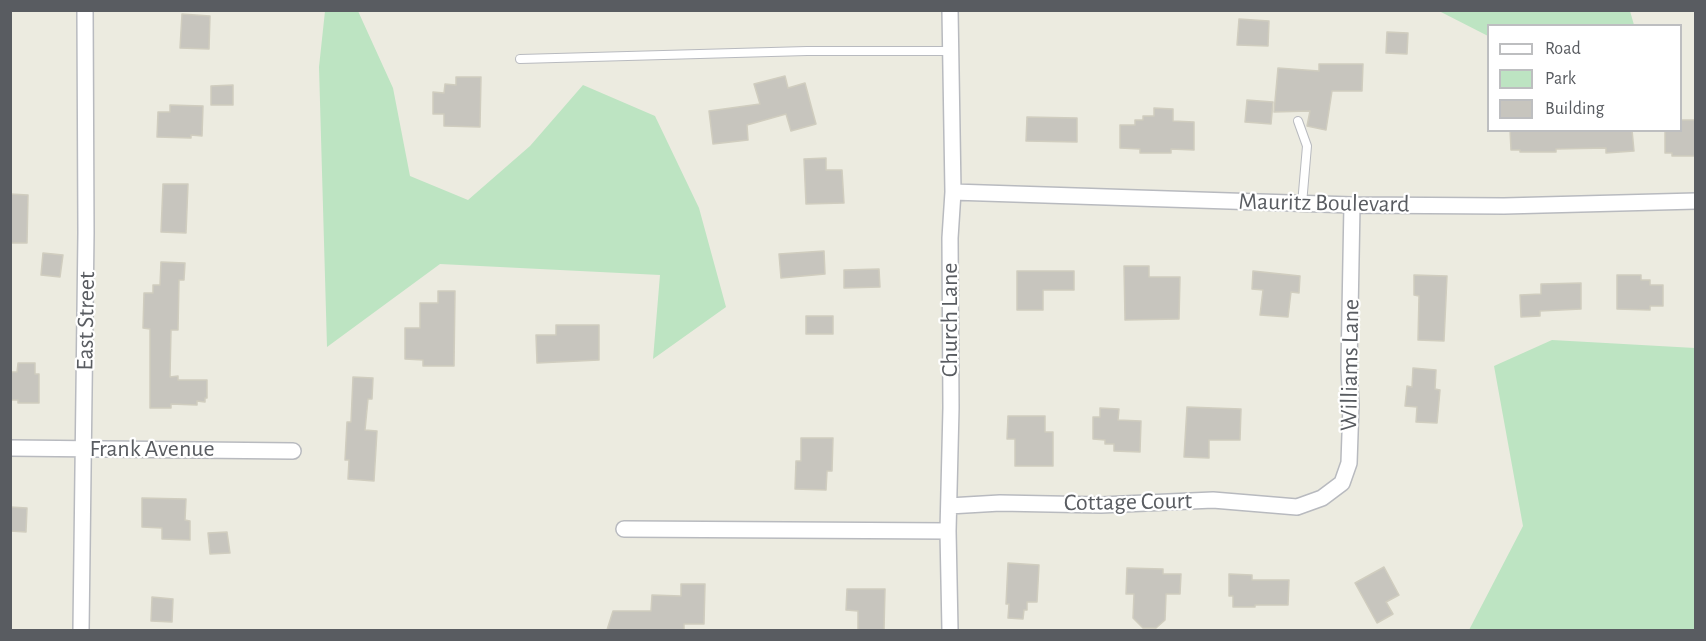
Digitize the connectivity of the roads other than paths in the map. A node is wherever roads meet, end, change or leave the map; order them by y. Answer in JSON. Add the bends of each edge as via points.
{"nodes":[{"id":1,"x":85,"y":10,"type":"edge"},
{"id":2,"x":950,"y":10,"type":"edge"},
{"id":3,"x":951,"y":51,"type":"junction"},
{"id":4,"x":520,"y":59,"type":"dead end"},
{"id":5,"x":1298,"y":122,"type":"dead end"},
{"id":6,"x":953,"y":192,"type":"junction"},
{"id":7,"x":1695,"y":201,"type":"edge"},
{"id":8,"x":1302,"y":204,"type":"junction"},
{"id":9,"x":1352,"y":205,"type":"junction"},
{"id":10,"x":10,"y":448,"type":"edge"},
{"id":11,"x":84,"y":449,"type":"junction"},
{"id":12,"x":293,"y":451,"type":"dead end"},
{"id":13,"x":1308,"y":503,"type":"joint"},
{"id":14,"x":949,"y":506,"type":"junction"},
{"id":15,"x":624,"y":529,"type":"dead end"},
{"id":16,"x":948,"y":531,"type":"junction"},
{"id":17,"x":81,"y":630,"type":"edge"},
{"id":18,"x":950,"y":630,"type":"edge"}],
"edges":[{"from":1,"to":11,"type":"street","name":"East Street"},
{"from":2,"to":3,"type":"street","name":"Church Lane"},
{"from":3,"to":4,"type":"lane"},
{"from":3,"to":6,"type":"street","name":"Church Lane"},
{"from":5,"to":8,"type":"lane","via":[[1307,146]]},
{"from":6,"to":8,"type":"street","name":"Mauritz Boulevard"},
{"from":6,"to":14,"type":"street","name":"Church Lane"},
{"from":7,"to":9,"type":"street","name":"Mauritz Boulevard"},
{"from":8,"to":9,"type":"street","name":"Mauritz Boulevard"},
{"from":9,"to":13,"type":"street","name":"Williams Lane","via":[[1349,463],[1342,483]]},
{"from":10,"to":11,"type":"street","name":"Frank Avenue"},
{"from":11,"to":12,"type":"street","name":"Frank Avenue"},
{"from":11,"to":17,"type":"street","name":"East Street"},
{"from":13,"to":14,"type":"street","name":"Cottage Court","via":[[1297,507],[1213,500]]},
{"from":14,"to":16,"type":"street","name":"Church Lane"},
{"from":15,"to":16,"type":"street"},
{"from":16,"to":18,"type":"street","name":"Church Lane"}]}
